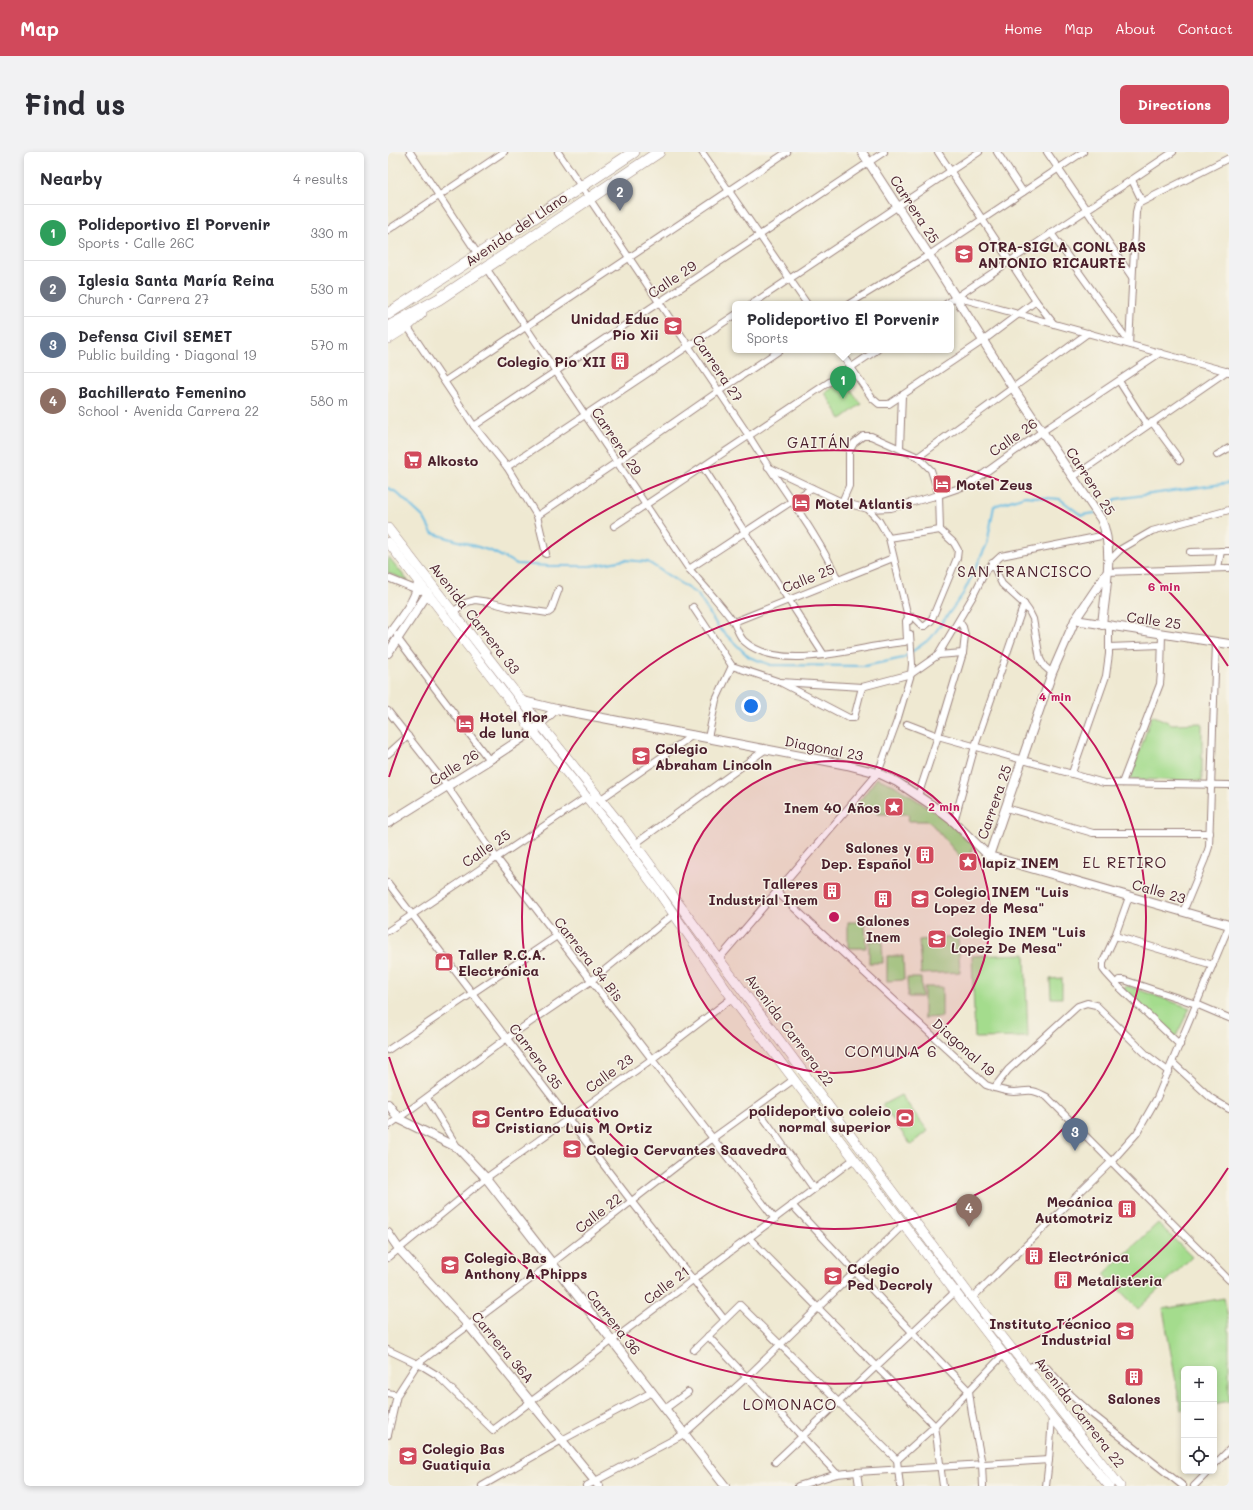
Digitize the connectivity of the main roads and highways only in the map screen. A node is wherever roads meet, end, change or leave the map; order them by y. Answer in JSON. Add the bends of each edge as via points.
{"nodes":[{"id":1,"x":634,"y":152,"type":"edge"},
{"id":2,"x":660,"y":152,"type":"edge"},
{"id":3,"x":439,"y":299,"type":"junction"},
{"id":4,"x":388,"y":314,"type":"edge"},
{"id":5,"x":388,"y":327,"type":"edge"},
{"id":6,"x":388,"y":338,"type":"edge"},
{"id":7,"x":388,"y":528,"type":"edge"},
{"id":8,"x":388,"y":542,"type":"edge"},
{"id":9,"x":540,"y":724,"type":"joint"},
{"id":10,"x":533,"y":731,"type":"joint"},
{"id":11,"x":1109,"y":1486,"type":"edge"},
{"id":12,"x":1120,"y":1486,"type":"edge"}],
"edges":[{"from":1,"to":4,"type":"highway","name":"Avenida del Llano"},
{"from":2,"to":3,"type":"highway","name":"Avenida del Llano"},
{"from":3,"to":5,"type":"highway","name":"Avenida del Llano"},
{"from":3,"to":6,"type":"highway","via":[[407,326]]},
{"from":7,"to":9,"type":"main road","name":"Avenida Carrera 33"},
{"from":8,"to":10,"type":"main road","name":"Avenida Carrera 33","via":[[417,585],[428,594]]},
{"from":9,"to":12,"type":"main road","name":"Avenida Carrera 22","via":[[635,844],[972,1298]]},
{"from":10,"to":11,"type":"main road","name":"Avenida Carrera 22","via":[[640,866],[732,998],[903,1225]]}]}
